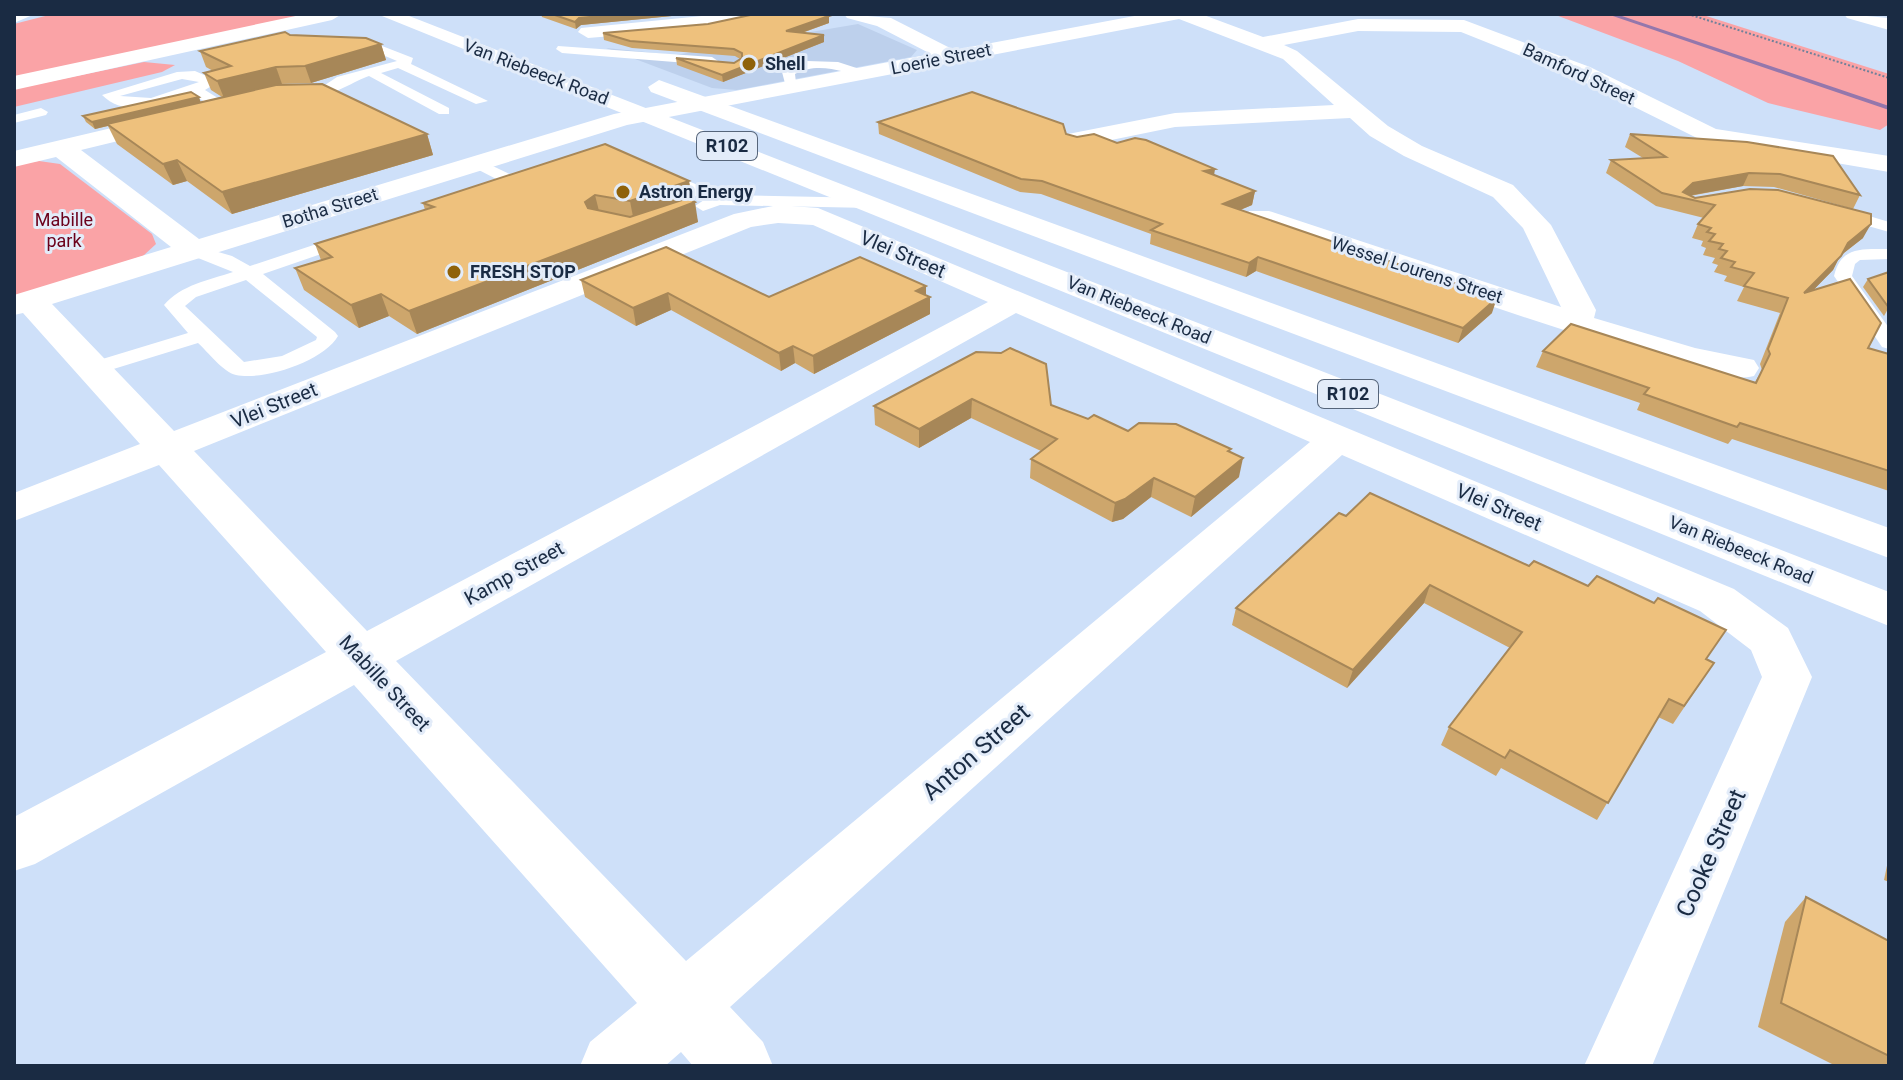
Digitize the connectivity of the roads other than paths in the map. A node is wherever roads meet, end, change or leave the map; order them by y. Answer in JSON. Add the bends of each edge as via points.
{"nodes":[{"id":1,"x":25,"y":14,"type":"edge"},
{"id":2,"x":332,"y":14,"type":"edge"},
{"id":3,"x":387,"y":14,"type":"edge"},
{"id":4,"x":748,"y":14,"type":"edge"},
{"id":5,"x":854,"y":14,"type":"edge"},
{"id":6,"x":1176,"y":14,"type":"edge"},
{"id":7,"x":1183,"y":14,"type":"edge"},
{"id":8,"x":1854,"y":14,"type":"edge"},
{"id":9,"x":14,"y":17,"type":"edge"},
{"id":10,"x":1889,"y":24,"type":"edge"},
{"id":11,"x":588,"y":32,"type":"edge"},
{"id":12,"x":354,"y":33,"type":"dead end"},
{"id":13,"x":536,"y":40,"type":"dead end"},
{"id":14,"x":1265,"y":43,"type":"junction"},
{"id":15,"x":562,"y":49,"type":"junction"},
{"id":16,"x":952,"y":57,"type":"junction"},
{"id":17,"x":720,"y":62,"type":"edge"},
{"id":18,"x":399,"y":64,"type":"junction"},
{"id":19,"x":370,"y":72,"type":"junction"},
{"id":20,"x":14,"y":83,"type":"edge"},
{"id":21,"x":196,"y":90,"type":"junction"},
{"id":22,"x":324,"y":92,"type":"junction"},
{"id":23,"x":297,"y":93,"type":"edge"},
{"id":24,"x":254,"y":101,"type":"edge"},
{"id":25,"x":481,"y":101,"type":"dead end"},
{"id":26,"x":360,"y":105,"type":"edge"},
{"id":27,"x":705,"y":105,"type":"junction"},
{"id":28,"x":224,"y":108,"type":"junction"},
{"id":29,"x":444,"y":111,"type":"dead end"},
{"id":30,"x":1356,"y":111,"type":"junction"},
{"id":31,"x":41,"y":112,"type":"dead end"},
{"id":32,"x":646,"y":114,"type":"junction"},
{"id":33,"x":14,"y":119,"type":"edge"},
{"id":34,"x":1077,"y":139,"type":"edge"},
{"id":35,"x":61,"y":148,"type":"junction"},
{"id":36,"x":450,"y":150,"type":"dead end"},
{"id":37,"x":14,"y":159,"type":"edge"},
{"id":38,"x":476,"y":163,"type":"junction"},
{"id":39,"x":1889,"y":164,"type":"edge"},
{"id":40,"x":644,"y":168,"type":"edge"},
{"id":41,"x":484,"y":191,"type":"edge"},
{"id":42,"x":718,"y":200,"type":"junction"},
{"id":43,"x":870,"y":203,"type":"junction"},
{"id":44,"x":1815,"y":205,"type":"edge"},
{"id":45,"x":688,"y":211,"type":"edge"},
{"id":46,"x":1259,"y":217,"type":"edge"},
{"id":47,"x":1889,"y":227,"type":"edge"},
{"id":48,"x":369,"y":231,"type":"edge"},
{"id":49,"x":194,"y":250,"type":"junction"},
{"id":50,"x":1889,"y":254,"type":"edge"},
{"id":51,"x":251,"y":274,"type":"junction"},
{"id":52,"x":1014,"y":301,"type":"junction"},
{"id":53,"x":22,"y":302,"type":"edge"},
{"id":54,"x":1866,"y":312,"type":"junction"},
{"id":55,"x":1889,"y":316,"type":"edge"},
{"id":56,"x":1576,"y":323,"type":"junction"},
{"id":57,"x":201,"y":335,"type":"junction"},
{"id":58,"x":1889,"y":343,"type":"edge"},
{"id":59,"x":1741,"y":368,"type":"dead end"},
{"id":60,"x":94,"y":369,"type":"junction"},
{"id":61,"x":1572,"y":428,"type":"junction"},
{"id":62,"x":1337,"y":439,"type":"junction"},
{"id":63,"x":167,"y":448,"type":"junction"},
{"id":64,"x":14,"y":508,"type":"edge"},
{"id":65,"x":1889,"y":544,"type":"edge"},
{"id":66,"x":1889,"y":573,"type":"edge"},
{"id":67,"x":1889,"y":610,"type":"edge"},
{"id":68,"x":1771,"y":640,"type":"joint"},
{"id":69,"x":361,"y":657,"type":"junction"},
{"id":70,"x":14,"y":846,"type":"edge"},
{"id":71,"x":684,"y":1006,"type":"junction"},
{"id":72,"x":614,"y":1066,"type":"edge"},
{"id":73,"x":739,"y":1066,"type":"edge"},
{"id":74,"x":1618,"y":1066,"type":"edge"}],
"edges":[{"from":1,"to":9,"type":"main road"},
{"from":2,"to":20,"type":"main road"},
{"from":3,"to":32,"type":"main road","name":"Van Riebeeck Road","number":"R102"},
{"from":4,"to":11,"type":"main road"},
{"from":5,"to":16,"type":"main road","via":[[884,22]]},
{"from":6,"to":16,"type":"main road","name":"Loerie Street"},
{"from":7,"to":14,"type":"main road"},
{"from":8,"to":10,"type":"main road"},
{"from":12,"to":18,"type":"lane","via":[[334,45],[373,47],[409,60]]},
{"from":13,"to":15,"type":"main road","name":"Van Riebeeck Road","number":"R102"},
{"from":14,"to":30,"type":"main road","via":[[1290,55]]},
{"from":14,"to":39,"type":"main road","name":"Bamford Street","via":[[1358,25],[1464,26],[1582,72],[1710,135]]},
{"from":15,"to":17,"type":"lane"},
{"from":15,"to":27,"type":"main road","name":"Van Riebeeck Road","number":"R102"},
{"from":16,"to":27,"type":"main road","name":"Loerie Street","via":[[868,74],[787,75]]},
{"from":18,"to":19,"type":"lane"},
{"from":18,"to":25,"type":"lane"},
{"from":19,"to":22,"type":"lane"},
{"from":19,"to":29,"type":"lane"},
{"from":21,"to":21,"type":"lane","via":[[208,82],[189,74],[109,95],[131,105]]},
{"from":21,"to":28,"type":"lane"},
{"from":22,"to":23,"type":"main road"},
{"from":22,"to":26,"type":"main road"},
{"from":24,"to":28,"type":"main road"},
{"from":27,"to":32,"type":"main road","name":"Loerie Street"},
{"from":27,"to":61,"type":"main road","name":"Van Riebeeck Road","number":"R102"},
{"from":28,"to":35,"type":"main road"},
{"from":30,"to":34,"type":"main road","via":[[1175,120]]},
{"from":30,"to":56,"type":"main road","via":[[1396,142],[1477,176],[1517,202],[1536,225],[1579,310]]},
{"from":31,"to":33,"type":"lane"},
{"from":32,"to":38,"type":"main road","name":"Botha Street"},
{"from":32,"to":43,"type":"main road","name":"Van Riebeeck Road","number":"R102"},
{"from":35,"to":37,"type":"main road"},
{"from":35,"to":49,"type":"main road"},
{"from":36,"to":38,"type":"main road"},
{"from":38,"to":41,"type":"lane","via":[[520,179]]},
{"from":38,"to":49,"type":"main road","name":"Botha Street"},
{"from":40,"to":42,"type":"lane"},
{"from":42,"to":43,"type":"lane"},
{"from":42,"to":45,"type":"lane"},
{"from":43,"to":67,"type":"main road","name":"Van Riebeeck Road","number":"R102"},
{"from":44,"to":47,"type":"lane"},
{"from":46,"to":56,"type":"main road","name":"Wessel Lourens Street"},
{"from":48,"to":51,"type":"lane"},
{"from":49,"to":51,"type":"lane"},
{"from":49,"to":53,"type":"main road","name":"Botha Street"},
{"from":50,"to":54,"type":"lane","via":[[1855,255],[1846,262],[1843,276]]},
{"from":51,"to":57,"type":"lane","via":[[189,293],[174,305]]},
{"from":51,"to":57,"type":"lane","via":[[327,332],[327,342],[269,366],[239,369]]},
{"from":52,"to":62,"type":"main road","name":"Vlei Street"},
{"from":52,"to":63,"type":"main road","name":"Vlei Street","via":[[818,217],[766,215]]},
{"from":52,"to":69,"type":"main road","name":"Kamp Street"},
{"from":53,"to":60,"type":"main road","name":"Mabille Street"},
{"from":54,"to":55,"type":"lane"},
{"from":54,"to":58,"type":"lane"},
{"from":56,"to":59,"type":"main road","name":"Wessel Lourens Street"},
{"from":57,"to":60,"type":"lane"},
{"from":60,"to":63,"type":"main road","name":"Mabille Street"},
{"from":61,"to":65,"type":"main road","name":"Van Riebeeck Road","number":"R102"},
{"from":61,"to":66,"type":"main road","via":[[1632,463],[1807,543]]},
{"from":62,"to":68,"type":"main road","name":"Vlei Street","via":[[1717,600]]},
{"from":62,"to":71,"type":"main road","name":"Anton Street"},
{"from":63,"to":64,"type":"main road","name":"Vlei Street"},
{"from":63,"to":69,"type":"main road","name":"Mabille Street"},
{"from":68,"to":74,"type":"main road","name":"Cooke Street","via":[[1787,677]]},
{"from":69,"to":70,"type":"main road","name":"Kamp Street"},
{"from":69,"to":71,"type":"main road","name":"Mabille Street"},
{"from":71,"to":72,"type":"main road","name":"Anton Street"},
{"from":71,"to":73,"type":"main road","name":"Mabille Street"}]}
